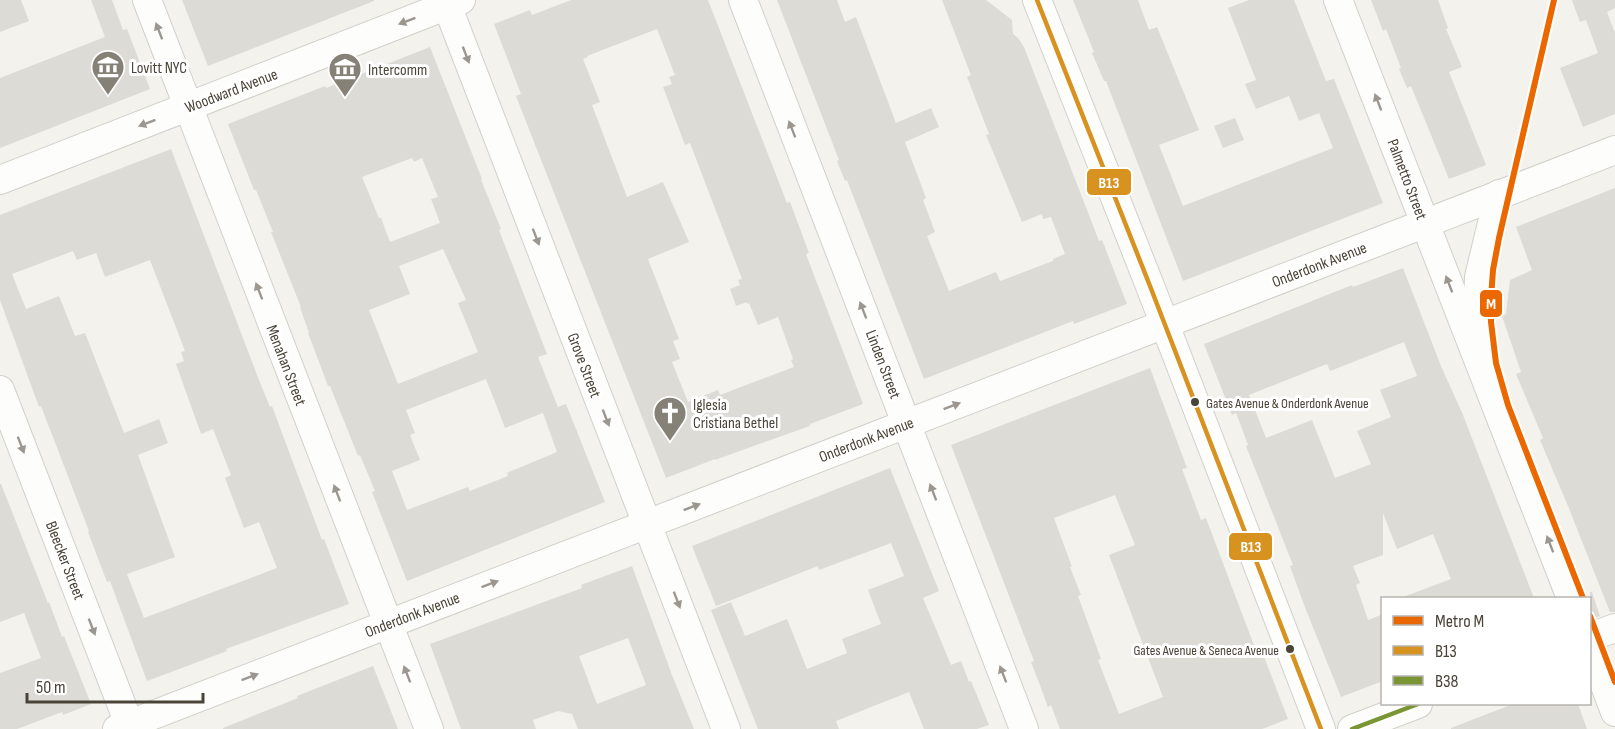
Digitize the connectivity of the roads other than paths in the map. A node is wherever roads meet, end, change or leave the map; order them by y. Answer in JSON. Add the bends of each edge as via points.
{"nodes":[{"id":1,"x":147,"y":0,"type":"edge"},
{"id":2,"x":743,"y":0,"type":"edge"},
{"id":3,"x":1038,"y":0,"type":"edge"},
{"id":4,"x":1338,"y":0,"type":"edge"},
{"id":5,"x":451,"y":2,"type":"edge"},
{"id":6,"x":188,"y":106,"type":"junction"},
{"id":7,"x":1615,"y":150,"type":"edge"},
{"id":8,"x":0,"y":180,"type":"edge"},
{"id":9,"x":1499,"y":194,"type":"junction"},
{"id":10,"x":1425,"y":223,"type":"junction"},
{"id":11,"x":1165,"y":323,"type":"junction"},
{"id":12,"x":1478,"y":359,"type":"junction"},
{"id":13,"x":0,"y":390,"type":"edge"},
{"id":14,"x":906,"y":424,"type":"junction"},
{"id":15,"x":647,"y":524,"type":"junction"},
{"id":16,"x":1571,"y":597,"type":"edge"},
{"id":17,"x":388,"y":624,"type":"junction"},
{"id":18,"x":1615,"y":628,"type":"edge"},
{"id":19,"x":1591,"y":637,"type":"edge"},
{"id":20,"x":1591,"y":649,"type":"edge"},
{"id":21,"x":1415,"y":705,"type":"edge"},
{"id":22,"x":1615,"y":712,"type":"edge"},
{"id":23,"x":126,"y":727,"type":"edge"},
{"id":24,"x":429,"y":729,"type":"edge"},
{"id":25,"x":726,"y":729,"type":"edge"},
{"id":26,"x":1024,"y":729,"type":"edge"},
{"id":27,"x":1322,"y":729,"type":"edge"},
{"id":28,"x":1352,"y":729,"type":"edge"}],
"edges":[{"from":6,"to":1,"type":"street","name":"Menahan Street","one_way":true},
{"from":14,"to":2,"type":"street","name":"Linden Street","one_way":true},
{"from":3,"to":11,"type":"street"},
{"from":10,"to":4,"type":"street","name":"Palmetto Street","one_way":true},
{"from":5,"to":6,"type":"street","name":"Woodward Avenue","one_way":true},
{"from":5,"to":15,"type":"street","name":"Grove Street","one_way":true},
{"from":6,"to":8,"type":"street","name":"Woodward Avenue","one_way":true},
{"from":17,"to":6,"type":"street","name":"Menahan Street","one_way":true},
{"from":7,"to":9,"type":"street","name":"Onderdonk Avenue"},
{"from":9,"to":10,"type":"street","name":"Onderdonk Avenue"},
{"from":9,"to":12,"type":"street","name":"Palmetto Street","via":[[1479,277]]},
{"from":10,"to":11,"type":"street","name":"Onderdonk Avenue"},
{"from":12,"to":10,"type":"street","name":"Palmetto Street","one_way":true},
{"from":14,"to":11,"type":"street","name":"Onderdonk Avenue","one_way":true},
{"from":11,"to":27,"type":"street"},
{"from":16,"to":12,"type":"street","name":"Palmetto Street","one_way":true},
{"from":13,"to":23,"type":"street","name":"Bleecker Street","one_way":true},
{"from":15,"to":14,"type":"street","name":"Onderdonk Avenue","one_way":true},
{"from":26,"to":14,"type":"street","name":"Linden Street","one_way":true},
{"from":17,"to":15,"type":"street","name":"Onderdonk Avenue","one_way":true},
{"from":15,"to":25,"type":"street","name":"Grove Street","one_way":true},
{"from":23,"to":17,"type":"street","name":"Onderdonk Avenue","one_way":true},
{"from":24,"to":17,"type":"street","name":"Menahan Street","one_way":true},
{"from":18,"to":19,"type":"street"},
{"from":20,"to":22,"type":"street"},
{"from":21,"to":28,"type":"street"}]}
